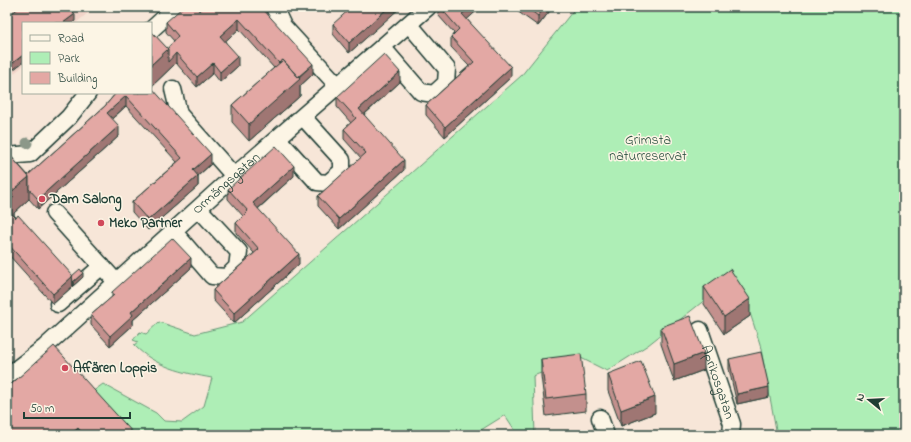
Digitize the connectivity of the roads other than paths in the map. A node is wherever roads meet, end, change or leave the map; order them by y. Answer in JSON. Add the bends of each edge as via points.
{"nodes":[{"id":1,"x":176,"y":7,"type":"edge"},
{"id":2,"x":274,"y":7,"type":"edge"},
{"id":3,"x":428,"y":7,"type":"edge"},
{"id":4,"x":409,"y":24,"type":"junction"},
{"id":5,"x":152,"y":29,"type":"edge"},
{"id":6,"x":382,"y":47,"type":"junction"},
{"id":7,"x":338,"y":86,"type":"junction"},
{"id":8,"x":173,"y":89,"type":"dead end"},
{"id":9,"x":87,"y":94,"type":"edge"},
{"id":10,"x":303,"y":117,"type":"junction"},
{"id":11,"x":278,"y":139,"type":"junction"},
{"id":12,"x":7,"y":156,"type":"edge"},
{"id":13,"x":234,"y":176,"type":"junction"},
{"id":14,"x":199,"y":209,"type":"junction"},
{"id":15,"x":54,"y":214,"type":"dead end"},
{"id":16,"x":174,"y":232,"type":"junction"},
{"id":17,"x":102,"y":266,"type":"junction"},
{"id":18,"x":117,"y":283,"type":"junction"},
{"id":19,"x":58,"y":304,"type":"dead end"},
{"id":20,"x":700,"y":330,"type":"dead end"},
{"id":21,"x":7,"y":376,"type":"edge"},
{"id":22,"x":600,"y":418,"type":"dead end"},
{"id":23,"x":606,"y":435,"type":"edge"},
{"id":24,"x":731,"y":435,"type":"edge"}],
"edges":[{"from":1,"to":5,"type":"street"},
{"from":2,"to":7,"type":"street","via":[[283,26]]},
{"from":3,"to":4,"type":"street","name":"Ormängsgatan"},
{"from":4,"to":6,"type":"street","name":"Ormängsgatan"},
{"from":4,"to":6,"type":"street","via":[[447,69],[446,83],[434,94],[421,92]]},
{"from":6,"to":7,"type":"street","name":"Ormängsgatan"},
{"from":7,"to":10,"type":"street","name":"Ormängsgatan"},
{"from":8,"to":13,"type":"street","via":[[179,114]]},
{"from":9,"to":12,"type":"street","via":[[69,117],[30,154]]},
{"from":10,"to":11,"type":"street","name":"Ormängsgatan"},
{"from":10,"to":11,"type":"street","via":[[342,160],[342,171],[328,183],[317,182]]},
{"from":11,"to":13,"type":"street","name":"Ormängsgatan"},
{"from":13,"to":14,"type":"street","name":"Ormängsgatan"},
{"from":14,"to":16,"type":"street","name":"Ormängsgatan"},
{"from":14,"to":16,"type":"street","via":[[239,252],[237,267],[227,277],[212,276]]},
{"from":15,"to":17,"type":"street"},
{"from":16,"to":18,"type":"street","name":"Ormängsgatan"},
{"from":17,"to":18,"type":"street"},
{"from":17,"to":19,"type":"street"},
{"from":18,"to":21,"type":"street","name":"Ormängsgatan"},
{"from":20,"to":24,"type":"street","name":"Aprikosgatan","via":[[732,424]]},
{"from":22,"to":23,"type":"street"}]}
